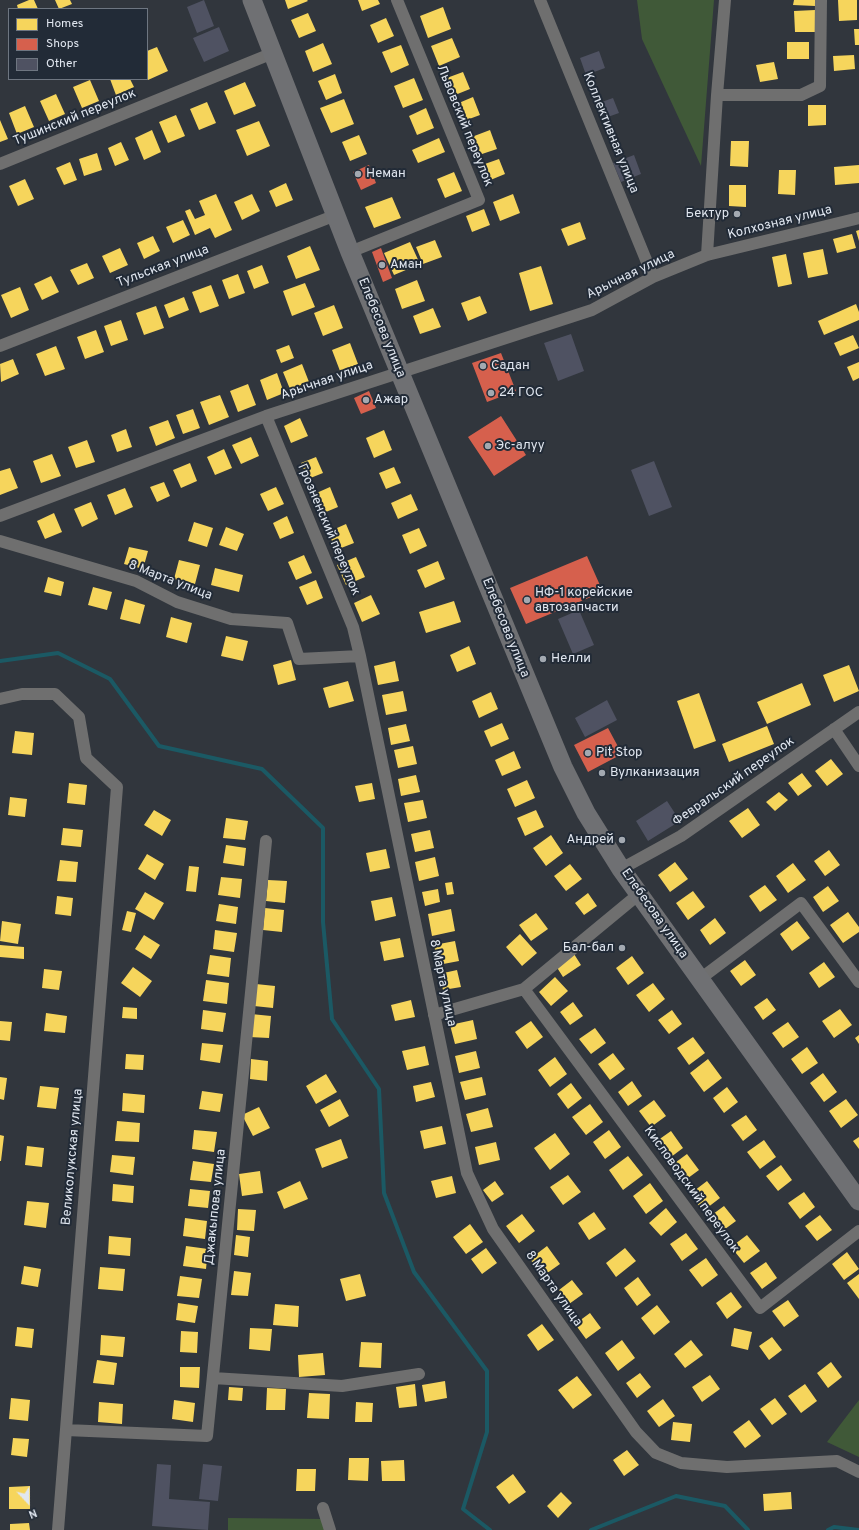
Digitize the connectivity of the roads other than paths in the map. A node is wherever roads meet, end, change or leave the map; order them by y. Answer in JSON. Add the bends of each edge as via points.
{"nodes":[{"id":1,"x":252,"y":0,"type":"edge"},
{"id":2,"x":397,"y":0,"type":"edge"},
{"id":3,"x":540,"y":0,"type":"edge"},
{"id":4,"x":725,"y":0,"type":"edge"},
{"id":5,"x":821,"y":0,"type":"edge"},
{"id":6,"x":272,"y":53,"type":"junction"},
{"id":7,"x":716,"y":95,"type":"junction"},
{"id":8,"x":0,"y":164,"type":"edge"},
{"id":9,"x":336,"y":215,"type":"junction"},
{"id":10,"x":859,"y":218,"type":"edge"},
{"id":11,"x":350,"y":252,"type":"junction"},
{"id":12,"x":707,"y":255,"type":"junction"},
{"id":13,"x":653,"y":277,"type":"junction"},
{"id":14,"x":0,"y":346,"type":"edge"},
{"id":15,"x":399,"y":371,"type":"junction"},
{"id":16,"x":266,"y":416,"type":"junction"},
{"id":17,"x":0,"y":516,"type":"edge"},
{"id":18,"x":0,"y":541,"type":"edge"},
{"id":19,"x":360,"y":656,"type":"junction"},
{"id":20,"x":0,"y":699,"type":"edge"},
{"id":21,"x":859,"y":712,"type":"edge"},
{"id":22,"x":834,"y":729,"type":"junction"},
{"id":23,"x":859,"y":766,"type":"edge"},
{"id":24,"x":266,"y":841,"type":"dead end"},
{"id":25,"x":621,"y":869,"type":"junction"},
{"id":26,"x":639,"y":894,"type":"junction"},
{"id":27,"x":700,"y":979,"type":"junction"},
{"id":28,"x":859,"y":982,"type":"edge"},
{"id":29,"x":524,"y":989,"type":"junction"},
{"id":30,"x":434,"y":1015,"type":"junction"},
{"id":31,"x":859,"y":1201,"type":"edge"},
{"id":32,"x":859,"y":1231,"type":"edge"},
{"id":33,"x":419,"y":1374,"type":"dead end"},
{"id":34,"x":213,"y":1378,"type":"junction"},
{"id":35,"x":66,"y":1430,"type":"junction"},
{"id":36,"x":859,"y":1472,"type":"edge"},
{"id":37,"x":323,"y":1508,"type":"dead end"},
{"id":38,"x":58,"y":1530,"type":"edge"},
{"id":39,"x":330,"y":1530,"type":"edge"}],
"edges":[{"from":1,"to":6,"type":"main road","name":"Елебесова улица"},
{"from":2,"to":11,"type":"street","name":"Львовский переулок","via":[[479,200]]},
{"from":3,"to":13,"type":"street","name":"Коллективная улица"},
{"from":4,"to":7,"type":"street"},
{"from":5,"to":7,"type":"street","via":[[820,86],[801,95]]},
{"from":6,"to":8,"type":"street","name":"Тушинский переулок"},
{"from":6,"to":9,"type":"main road","name":"Елебесова улица"},
{"from":7,"to":12,"type":"street"},
{"from":9,"to":11,"type":"main road","name":"Елебесова улица"},
{"from":9,"to":14,"type":"street","name":"Тульская улица"},
{"from":10,"to":12,"type":"street","name":"Колхозная улица"},
{"from":11,"to":15,"type":"main road","name":"Елебесова улица"},
{"from":12,"to":13,"type":"street","name":"Арычная улица"},
{"from":13,"to":15,"type":"street","name":"Арычная улица","via":[[592,310]]},
{"from":15,"to":16,"type":"street","name":"Арычная улица"},
{"from":15,"to":25,"type":"main road","name":"Елебесова улица","via":[[563,767],[586,813]]},
{"from":16,"to":17,"type":"street","name":"Арычная улица"},
{"from":16,"to":19,"type":"street","name":"Грозненский переулок","via":[[354,627]]},
{"from":18,"to":19,"type":"street","name":"8 Марта улица","via":[[136,581],[177,602],[231,619],[287,623],[299,659]]},
{"from":19,"to":30,"type":"street","name":"8 Марта улица"},
{"from":20,"to":35,"type":"street","name":"Великолукская улица","via":[[22,694],[55,694],[79,718],[86,758],[117,787]]},
{"from":21,"to":22,"type":"street","name":"Февральский переулок"},
{"from":22,"to":23,"type":"street"},
{"from":22,"to":25,"type":"street","name":"Февральский переулок","via":[[682,836]]},
{"from":24,"to":34,"type":"street","name":"Джакыпова улица"},
{"from":25,"to":26,"type":"main road","name":"Елебесова улица"},
{"from":26,"to":27,"type":"main road","name":"Елебесова улица"},
{"from":26,"to":29,"type":"street"},
{"from":27,"to":28,"type":"street","via":[[801,903]]},
{"from":27,"to":31,"type":"main road","name":"Елебесова улица"},
{"from":29,"to":30,"type":"street"},
{"from":29,"to":32,"type":"street","name":"Кисловодский переулок","via":[[760,1308]]},
{"from":30,"to":36,"type":"street","name":"8 Марта улица","via":[[467,1173],[491,1226],[636,1432],[656,1453],[681,1463],[727,1467],[837,1461]]},
{"from":33,"to":34,"type":"street","via":[[342,1386]]},
{"from":34,"to":35,"type":"street","name":"Джакыпова улица","via":[[207,1436]]},
{"from":35,"to":38,"type":"street","name":"Великолукская улица"},
{"from":37,"to":39,"type":"street"}]}
